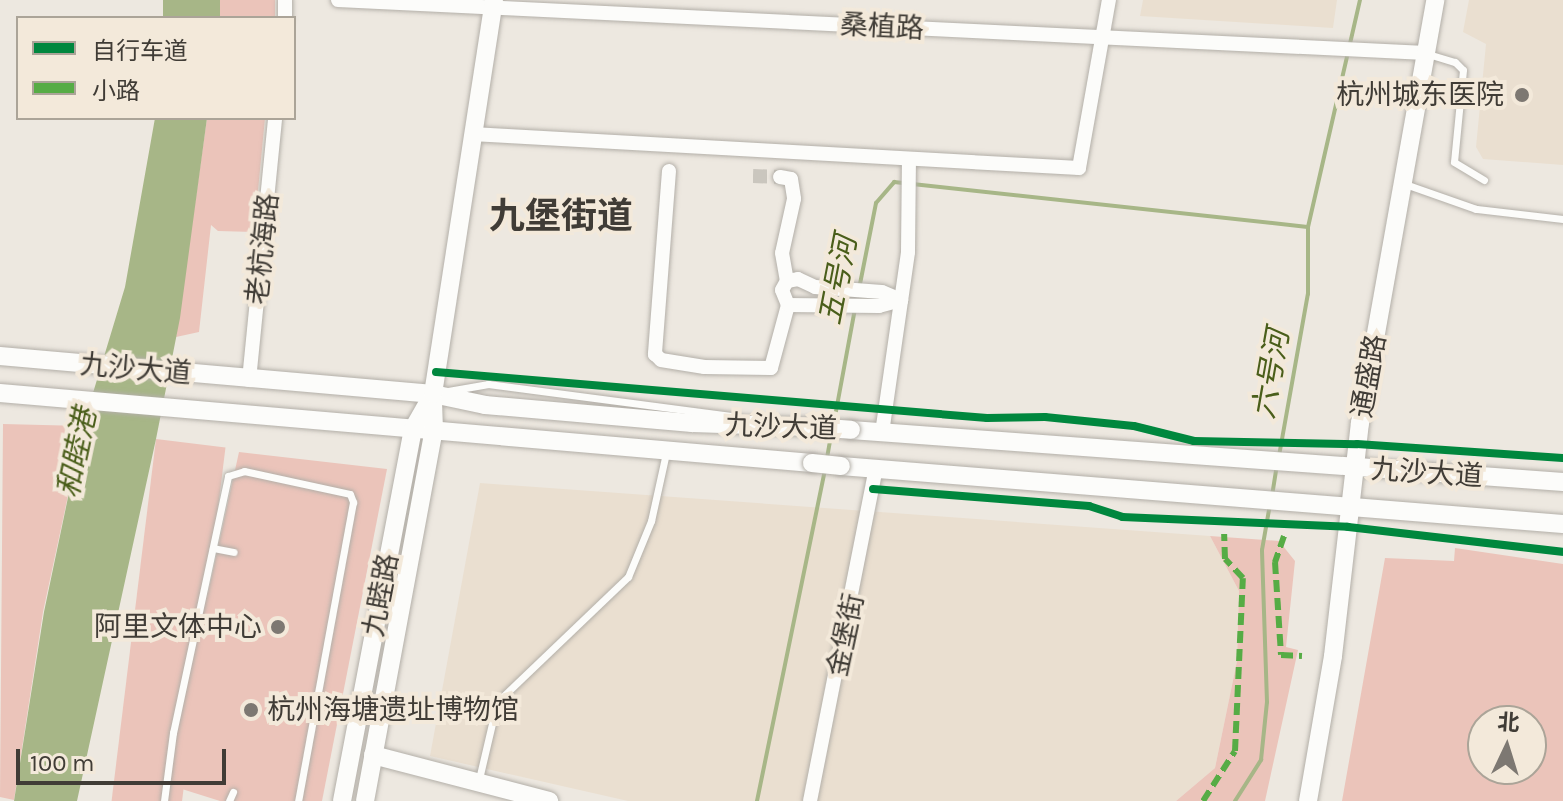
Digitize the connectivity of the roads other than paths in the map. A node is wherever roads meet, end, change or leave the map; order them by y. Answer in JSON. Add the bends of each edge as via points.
{"nodes":[{"id":1,"x":338,"y":0,"type":"edge"},
{"id":2,"x":1109,"y":0,"type":"edge"},
{"id":3,"x":1435,"y":0,"type":"edge"},
{"id":4,"x":494,"y":4,"type":"edge"},
{"id":5,"x":1102,"y":37,"type":"junction"},
{"id":6,"x":1426,"y":53,"type":"junction"},
{"id":7,"x":275,"y":120,"type":"edge"},
{"id":8,"x":472,"y":134,"type":"junction"},
{"id":9,"x":909,"y":159,"type":"junction"},
{"id":10,"x":669,"y":171,"type":"dead end"},
{"id":11,"x":780,"y":177,"type":"dead end"},
{"id":12,"x":1484,"y":180,"type":"dead end"},
{"id":13,"x":1403,"y":183,"type":"junction"},
{"id":14,"x":1563,"y":219,"type":"edge"},
{"id":15,"x":787,"y":281,"type":"junction"},
{"id":16,"x":848,"y":297,"type":"junction"},
{"id":17,"x":901,"y":300,"type":"junction"},
{"id":18,"x":788,"y":305,"type":"junction"},
{"id":19,"x":0,"y":356,"type":"edge"},
{"id":20,"x":249,"y":380,"type":"junction"},
{"id":21,"x":0,"y":393,"type":"edge"},
{"id":22,"x":433,"y":394,"type":"junction"},
{"id":23,"x":413,"y":429,"type":"junction"},
{"id":24,"x":434,"y":430,"type":"junction"},
{"id":25,"x":882,"y":433,"type":"junction"},
{"id":26,"x":667,"y":451,"type":"junction"},
{"id":27,"x":876,"y":468,"type":"junction"},
{"id":28,"x":1354,"y":468,"type":"junction"},
{"id":29,"x":1563,"y":482,"type":"edge"},
{"id":30,"x":1350,"y":507,"type":"junction"},
{"id":31,"x":1563,"y":524,"type":"edge"},
{"id":32,"x":213,"y":548,"type":"junction"},
{"id":33,"x":234,"y":552,"type":"dead end"},
{"id":34,"x":373,"y":755,"type":"junction"},
{"id":35,"x":478,"y":782,"type":"junction"},
{"id":36,"x":233,"y":792,"type":"dead end"},
{"id":37,"x":164,"y":801,"type":"edge"},
{"id":38,"x":229,"y":801,"type":"edge"},
{"id":39,"x":298,"y":801,"type":"edge"},
{"id":40,"x":342,"y":801,"type":"edge"},
{"id":41,"x":365,"y":801,"type":"edge"},
{"id":42,"x":549,"y":801,"type":"edge"},
{"id":43,"x":810,"y":801,"type":"edge"},
{"id":44,"x":1308,"y":801,"type":"edge"}],
"edges":[{"from":1,"to":4,"type":"street","name":"桑植路"},
{"from":2,"to":5,"type":"street"},
{"from":3,"to":6,"type":"main road","name":"通盛路"},
{"from":4,"to":5,"type":"street","name":"桑植路"},
{"from":4,"to":8,"type":"main road","name":"九睦路"},
{"from":5,"to":6,"type":"street","name":"桑植路"},
{"from":5,"to":9,"type":"street","via":[[1079,168]]},
{"from":6,"to":12,"type":"lane","via":[[1463,70],[1454,162]]},
{"from":6,"to":13,"type":"main road","name":"通盛路"},
{"from":7,"to":20,"type":"street","name":"老杭海路"},
{"from":8,"to":9,"type":"street"},
{"from":8,"to":22,"type":"main road","name":"九睦路"},
{"from":9,"to":17,"type":"street","via":[[911,209]]},
{"from":10,"to":18,"type":"street","via":[[655,354],[704,367],[771,368]]},
{"from":11,"to":15,"type":"street","via":[[791,179],[794,199],[782,253]]},
{"from":13,"to":14,"type":"lane","via":[[1476,209]]},
{"from":13,"to":28,"type":"main road","name":"通盛路"},
{"from":15,"to":16,"type":"street"},
{"from":15,"to":18,"type":"street","via":[[782,290]]},
{"from":16,"to":17,"type":"street"},
{"from":16,"to":18,"type":"street"},
{"from":17,"to":25,"type":"street"},
{"from":19,"to":20,"type":"main road","name":"九沙大道"},
{"from":20,"to":22,"type":"main road","name":"九沙大道"},
{"from":21,"to":23,"type":"main road","name":"九沙大道"},
{"from":22,"to":23,"type":"main road","name":"九睦路"},
{"from":22,"to":24,"type":"main road","name":"九睦路"},
{"from":22,"to":25,"type":"main road","name":"九沙大道","bridge":true,"via":[[485,405],[660,421]]},
{"from":23,"to":24,"type":"main road","name":"九沙大道"},
{"from":23,"to":40,"type":"main road","name":"九睦路"},
{"from":24,"to":26,"type":"main road","name":"九沙大道"},
{"from":24,"to":34,"type":"main road","name":"九睦路"},
{"from":25,"to":28,"type":"main road","name":"九沙大道"},
{"from":26,"to":27,"type":"main road","name":"九沙大道","bridge":true},
{"from":26,"to":35,"type":"lane","via":[[651,521],[628,577],[497,702]]},
{"from":27,"to":30,"type":"main road","name":"九沙大道"},
{"from":27,"to":43,"type":"street","name":"金堡街"},
{"from":28,"to":29,"type":"main road","name":"九沙大道"},
{"from":28,"to":30,"type":"main road","name":"通盛路"},
{"from":30,"to":31,"type":"main road","name":"九沙大道"},
{"from":30,"to":44,"type":"main road","name":"通盛路"},
{"from":32,"to":33,"type":"lane"},
{"from":32,"to":37,"type":"lane","via":[[173,733]]},
{"from":32,"to":39,"type":"lane","via":[[228,476],[244,471],[350,494],[353,502]]},
{"from":34,"to":35,"type":"main road"},
{"from":34,"to":41,"type":"main road","name":"九睦路"},
{"from":35,"to":42,"type":"main road"},
{"from":36,"to":38,"type":"lane"}]}
